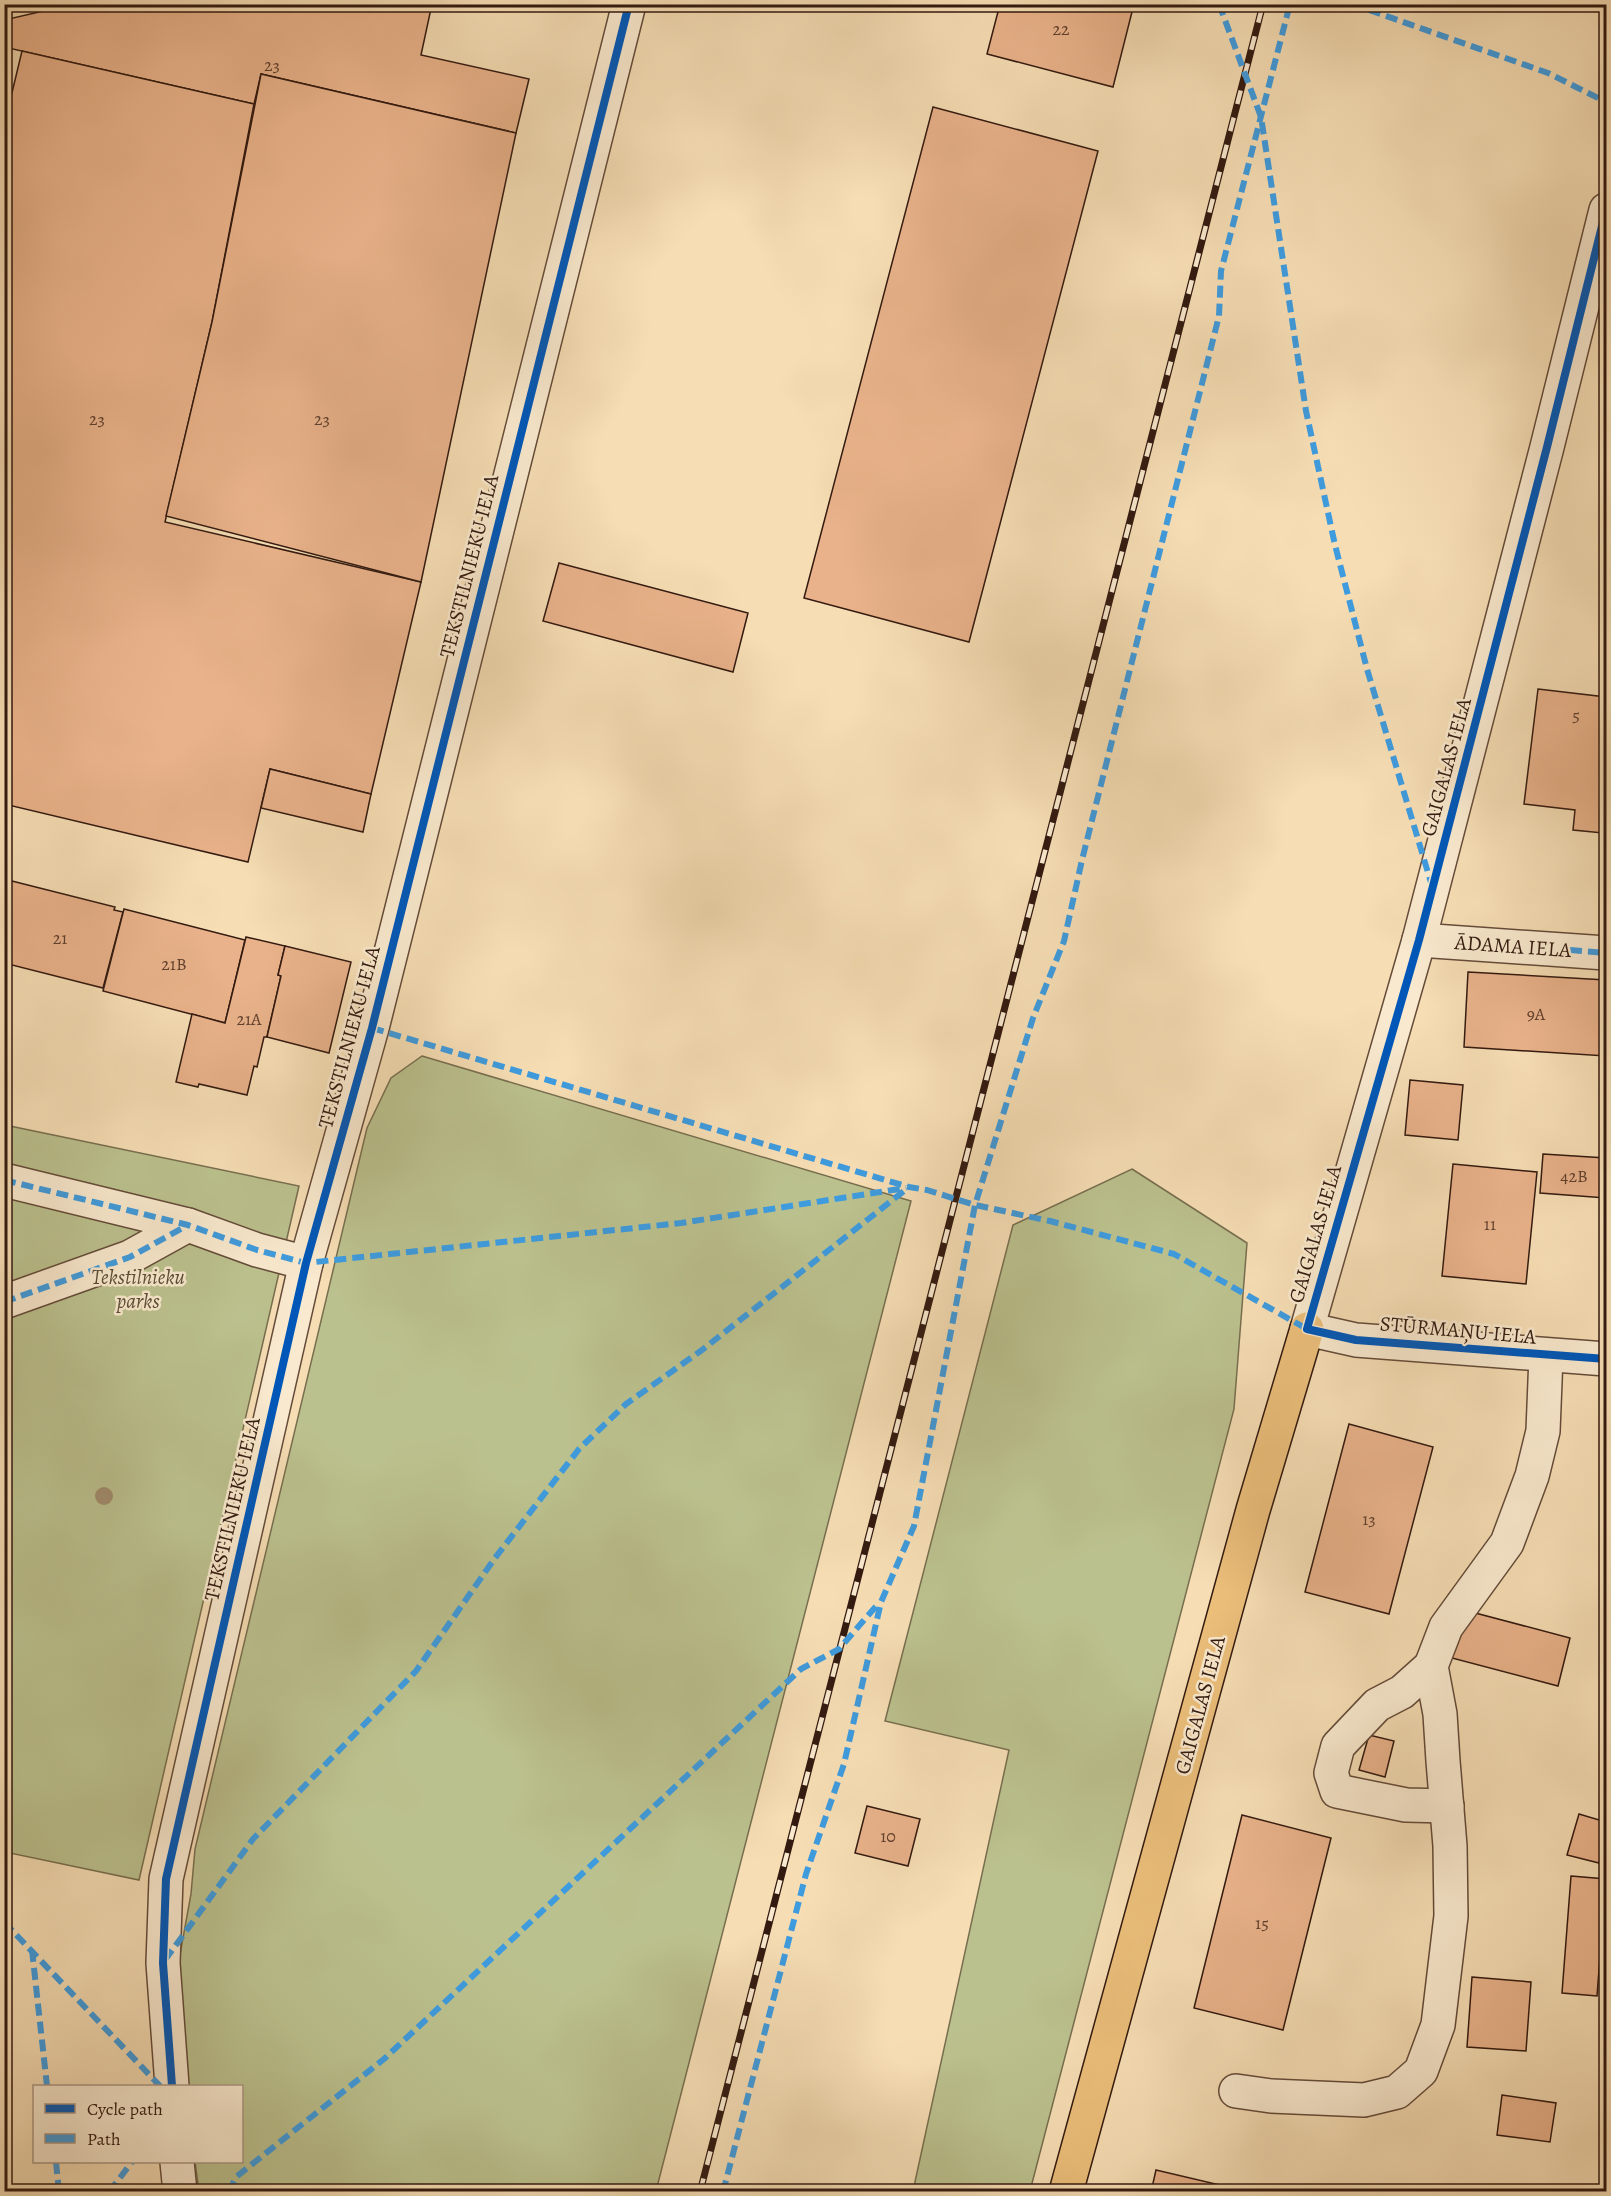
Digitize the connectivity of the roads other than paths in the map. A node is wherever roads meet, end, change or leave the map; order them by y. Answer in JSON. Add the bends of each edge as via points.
{"nodes":[{"id":1,"x":629,"y":4,"type":"edge"},
{"id":2,"x":1606,"y":210,"type":"edge"},
{"id":3,"x":1419,"y":940,"type":"junction"},
{"id":4,"x":1606,"y":952,"type":"edge"},
{"id":5,"x":4,"y":1180,"type":"edge"},
{"id":6,"x":188,"y":1225,"type":"junction"},
{"id":7,"x":306,"y":1263,"type":"junction"},
{"id":8,"x":4,"y":1302,"type":"edge"},
{"id":9,"x":1307,"y":1329,"type":"junction"},
{"id":10,"x":1546,"y":1356,"type":"junction"},
{"id":11,"x":1606,"y":1359,"type":"edge"},
{"id":12,"x":1431,"y":1666,"type":"junction"},
{"id":13,"x":1447,"y":1806,"type":"junction"},
{"id":14,"x":172,"y":2085,"type":"edge"},
{"id":15,"x":1236,"y":2091,"type":"dead end"},
{"id":16,"x":177,"y":2163,"type":"edge"},
{"id":17,"x":180,"y":2192,"type":"edge"},
{"id":18,"x":1066,"y":2192,"type":"edge"}],
"edges":[{"from":1,"to":7,"type":"street","name":"TEKSTILNIEKU IELA","via":[[372,1028]]},
{"from":2,"to":3,"type":"street","name":"GAIGALAS IELA"},
{"from":3,"to":4,"type":"street","name":"ĀDAMA IELA"},
{"from":3,"to":9,"type":"street","name":"GAIGALAS IELA"},
{"from":5,"to":6,"type":"street"},
{"from":6,"to":7,"type":"street"},
{"from":6,"to":8,"type":"street","via":[[130,1257]]},
{"from":7,"to":14,"type":"street","name":"TEKSTILNIEKU IELA","via":[[166,1879],[163,1963]]},
{"from":9,"to":10,"type":"street","name":"STŪRMAŅU IELA","via":[[1356,1340]]},
{"from":9,"to":18,"type":"main road","name":"GAIGALAS IELA","via":[[1253,1510]]},
{"from":10,"to":11,"type":"street","name":"STŪRMAŅU IELA"},
{"from":10,"to":12,"type":"street","via":[[1543,1431],[1528,1488],[1507,1542],[1446,1627]]},
{"from":12,"to":13,"type":"street","via":[[1440,1714]]},
{"from":12,"to":13,"type":"street","via":[[1360,1721],[1338,1746],[1331,1773],[1337,1791],[1406,1805]]},
{"from":13,"to":15,"type":"street","via":[[1451,1916],[1438,2025],[1421,2071],[1397,2092],[1364,2100]]},
{"from":16,"to":17,"type":"street"}]}
